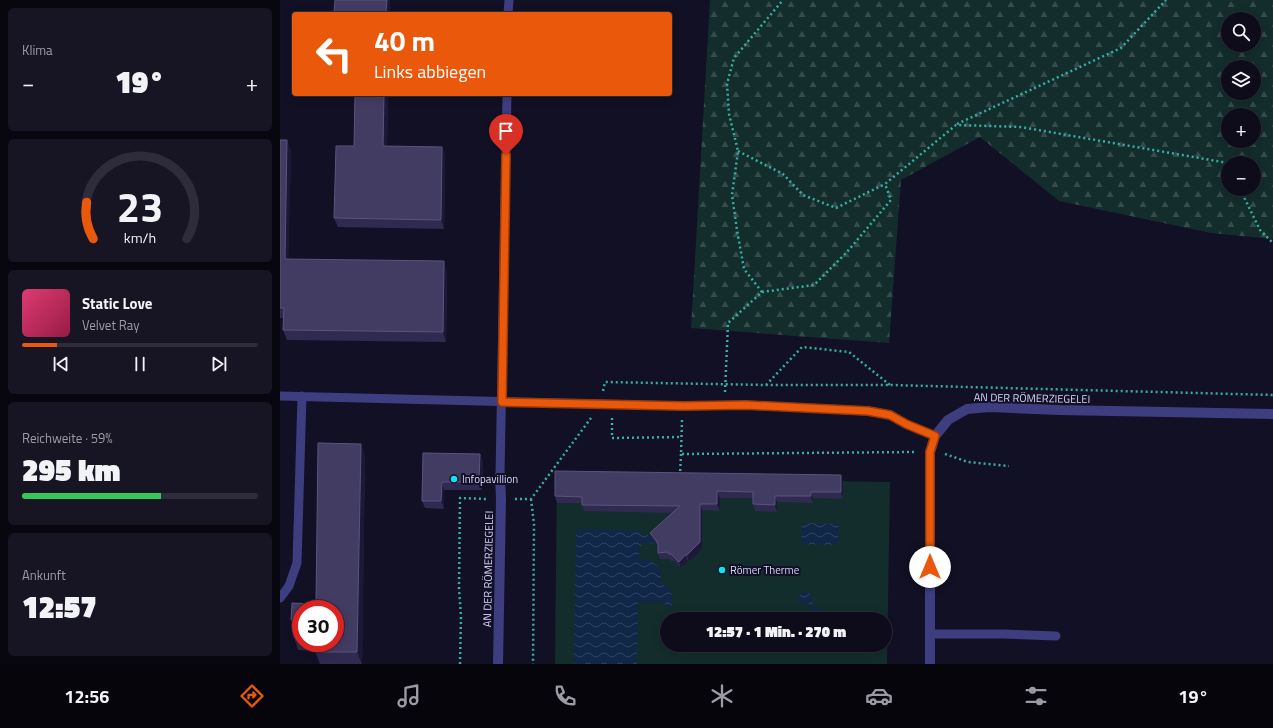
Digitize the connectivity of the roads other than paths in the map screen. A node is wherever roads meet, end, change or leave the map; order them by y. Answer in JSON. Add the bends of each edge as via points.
{"nodes":[{"id":1,"x":508,"y":0,"type":"edge"},
{"id":2,"x":508,"y":12,"type":"edge"},
{"id":3,"x":507,"y":96,"type":"edge"},
{"id":4,"x":280,"y":396,"type":"edge"},
{"id":5,"x":302,"y":396,"type":"junction"},
{"id":6,"x":502,"y":402,"type":"junction"},
{"id":7,"x":1273,"y":414,"type":"edge"},
{"id":8,"x":935,"y":436,"type":"junction"},
{"id":9,"x":500,"y":475,"type":"joint"},
{"id":10,"x":280,"y":598,"type":"edge"},
{"id":11,"x":930,"y":634,"type":"junction"},
{"id":12,"x":1056,"y":636,"type":"dead end"},
{"id":13,"x":498,"y":664,"type":"edge"},
{"id":14,"x":930,"y":664,"type":"edge"}],
"edges":[{"from":1,"to":2,"type":"lane"},
{"from":3,"to":6,"type":"lane"},
{"from":4,"to":5,"type":"lane"},
{"from":5,"to":6,"type":"lane"},
{"from":5,"to":10,"type":"lane","via":[[297,563],[289,586]]},
{"from":6,"to":8,"type":"lane","via":[[725,405],[868,411],[890,415]]},
{"from":6,"to":9,"type":"lane"},
{"from":7,"to":8,"type":"street","name":"AN DER RÖMERZIEGELEI","via":[[990,407],[967,409],[948,420]]},
{"from":8,"to":11,"type":"street","name":"AN DER RÖMERZIEGELEI","via":[[930,452]]},
{"from":9,"to":13,"type":"street","name":"AN DER RÖMERZIEGELEI"},
{"from":11,"to":12,"type":"lane"},
{"from":11,"to":14,"type":"street","name":"AN DER RÖMERZIEGELEI"}]}
